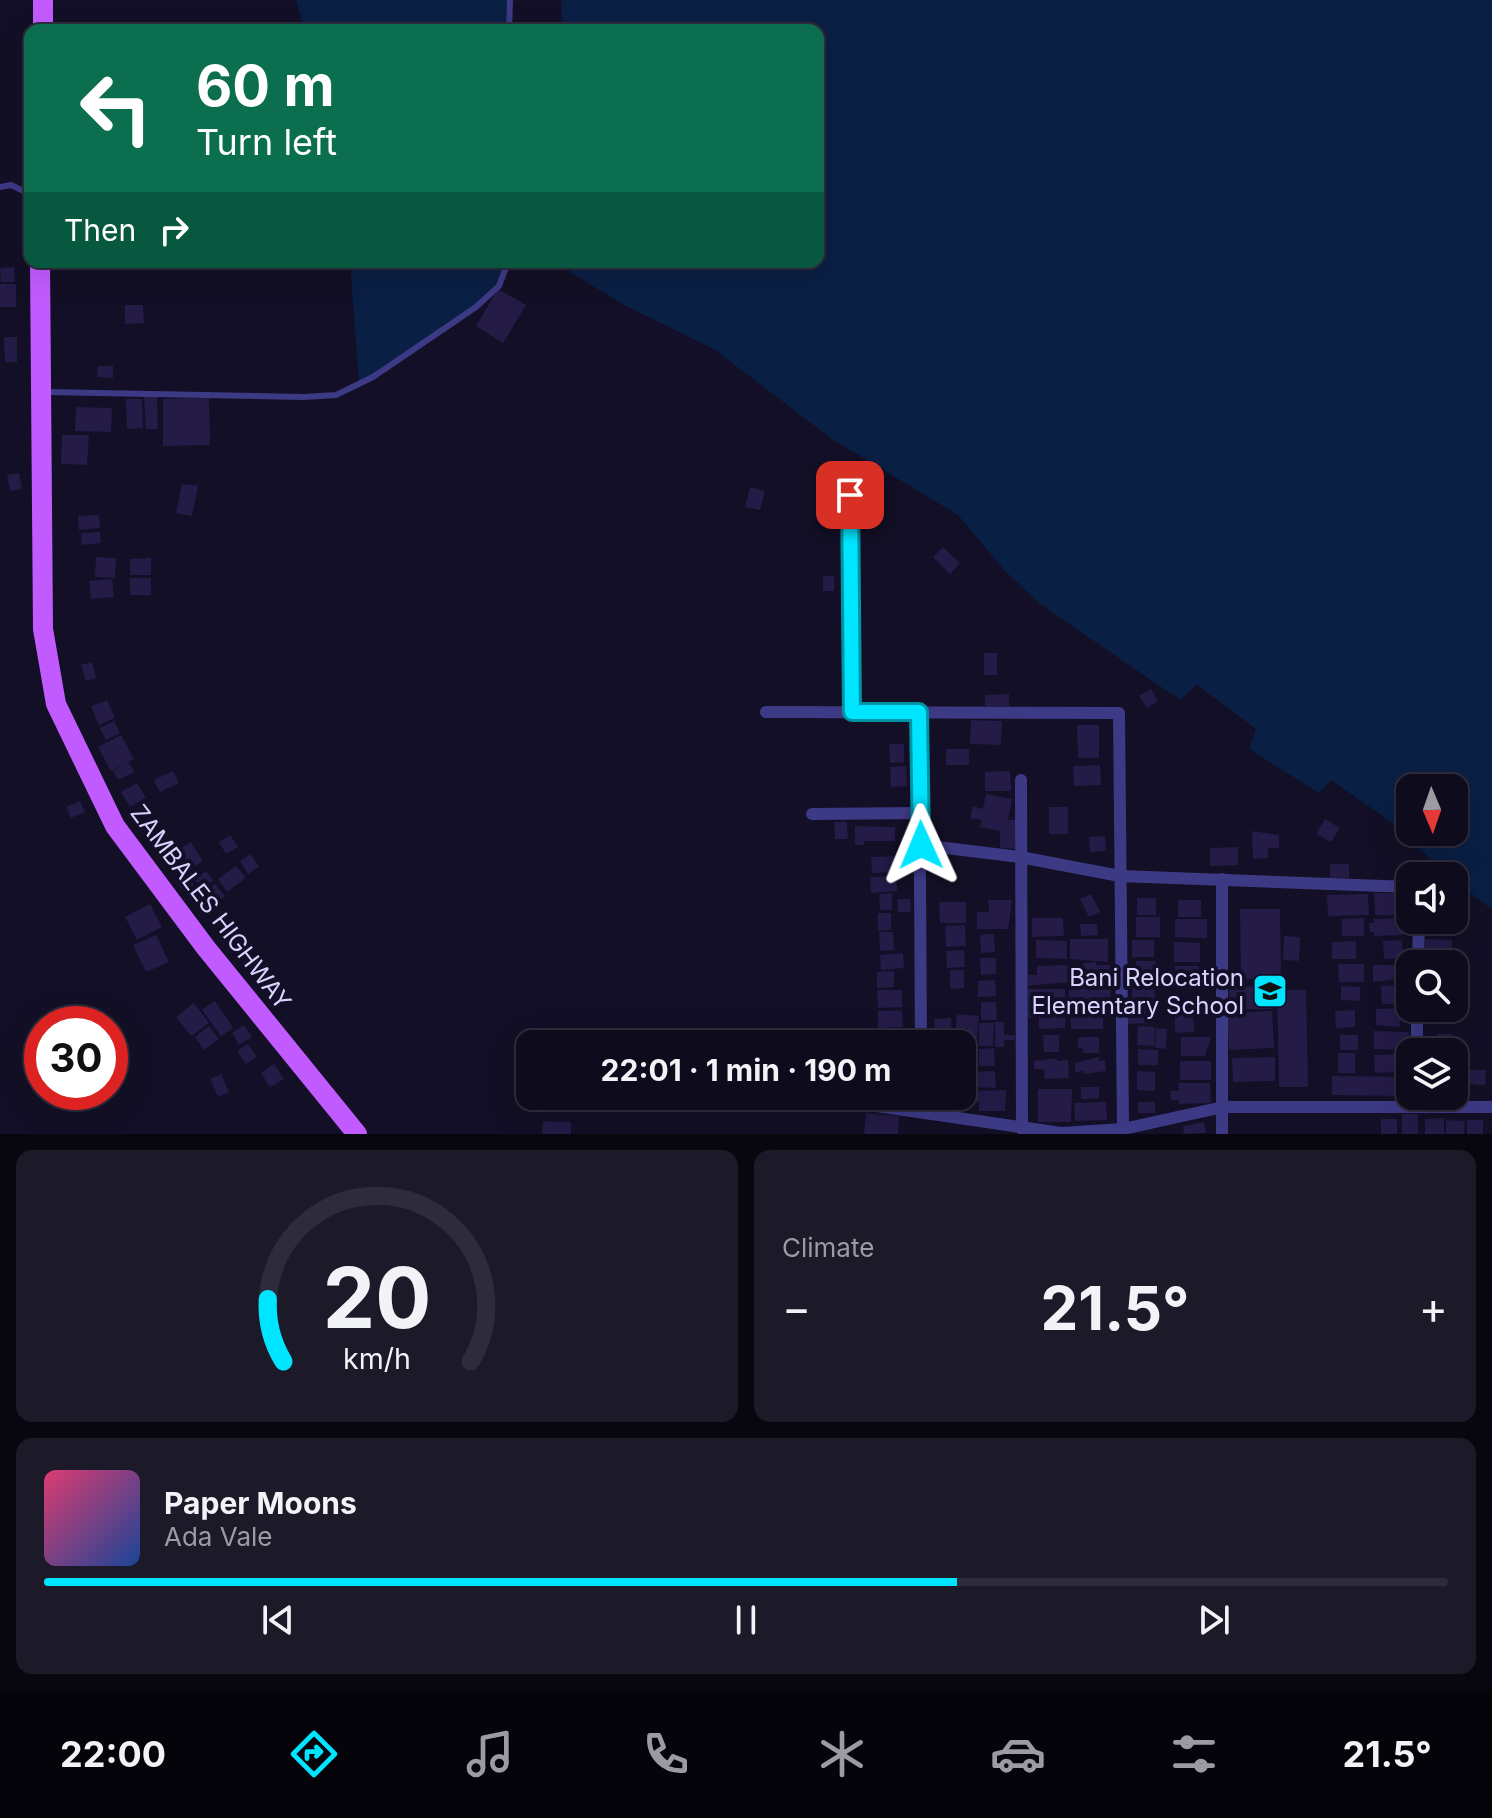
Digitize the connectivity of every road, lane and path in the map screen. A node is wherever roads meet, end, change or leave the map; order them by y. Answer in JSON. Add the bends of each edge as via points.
{"nodes":[{"id":1,"x":43,"y":0,"type":"edge"},
{"id":2,"x":510,"y":0,"type":"edge"},
{"id":3,"x":43,"y":24,"type":"edge"},
{"id":4,"x":509,"y":24,"type":"edge"},
{"id":5,"x":0,"y":187,"type":"edge"},
{"id":6,"x":24,"y":191,"type":"edge"},
{"id":7,"x":40,"y":268,"type":"edge"},
{"id":8,"x":506,"y":268,"type":"edge"},
{"id":9,"x":41,"y":392,"type":"junction"},
{"id":10,"x":850,"y":495,"type":"dead end"},
{"id":11,"x":766,"y":712,"type":"dead end"},
{"id":12,"x":852,"y":712,"type":"junction"},
{"id":13,"x":919,"y":712,"type":"junction"},
{"id":14,"x":1021,"y":780,"type":"dead end"},
{"id":15,"x":920,"y":813,"type":"junction"},
{"id":16,"x":812,"y":814,"type":"dead end"},
{"id":17,"x":921,"y":845,"type":"junction"},
{"id":18,"x":1020,"y":857,"type":"junction"},
{"id":19,"x":1120,"y":876,"type":"junction"},
{"id":20,"x":1222,"y":879,"type":"junction"},
{"id":21,"x":1396,"y":886,"type":"edge"},
{"id":22,"x":921,"y":1030,"type":"edge"},
{"id":23,"x":1396,"y":1102,"type":"edge"},
{"id":24,"x":1468,"y":1105,"type":"edge"},
{"id":25,"x":1223,"y":1107,"type":"junction"},
{"id":26,"x":1492,"y":1107,"type":"edge"},
{"id":27,"x":906,"y":1110,"type":"edge"},
{"id":28,"x":921,"y":1112,"type":"joint"},
{"id":29,"x":1022,"y":1129,"type":"junction"},
{"id":30,"x":1123,"y":1129,"type":"junction"},
{"id":31,"x":357,"y":1134,"type":"edge"},
{"id":32,"x":1222,"y":1134,"type":"edge"}],
"edges":[{"from":1,"to":3,"type":"main road"},
{"from":2,"to":4,"type":"lane"},
{"from":5,"to":6,"type":"lane"},
{"from":7,"to":9,"type":"main road","name":"ZAMBALES HIGHWAY"},
{"from":8,"to":9,"type":"lane","via":[[499,286],[476,307],[373,377],[336,395]]},
{"from":9,"to":31,"type":"main road","name":"ZAMBALES HIGHWAY","via":[[43,629],[56,704],[115,826]]},
{"from":10,"to":12,"type":"street"},
{"from":11,"to":12,"type":"street"},
{"from":12,"to":13,"type":"street"},
{"from":13,"to":15,"type":"street"},
{"from":13,"to":19,"type":"street","via":[[1119,713]]},
{"from":14,"to":18,"type":"street"},
{"from":15,"to":16,"type":"street"},
{"from":15,"to":17,"type":"street"},
{"from":17,"to":18,"type":"street"},
{"from":17,"to":22,"type":"street"},
{"from":18,"to":19,"type":"street"},
{"from":18,"to":29,"type":"street"},
{"from":19,"to":20,"type":"street"},
{"from":19,"to":30,"type":"street"},
{"from":20,"to":21,"type":"street"},
{"from":20,"to":25,"type":"street"},
{"from":23,"to":25,"type":"street"},
{"from":24,"to":26,"type":"street"},
{"from":25,"to":30,"type":"street"},
{"from":25,"to":32,"type":"street"},
{"from":27,"to":28,"type":"street"},
{"from":28,"to":29,"type":"street"},
{"from":29,"to":30,"type":"street"}]}
